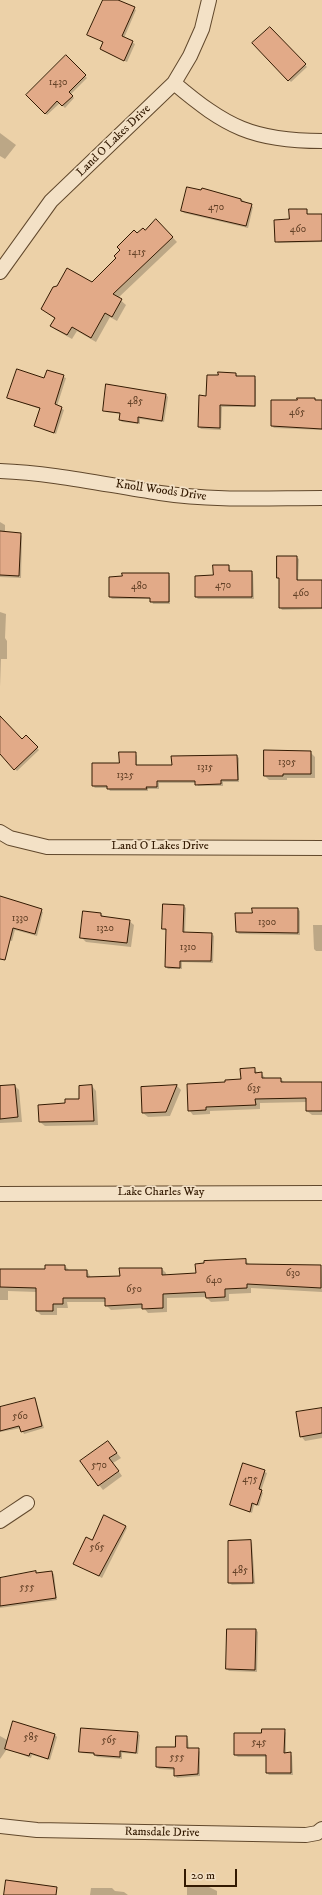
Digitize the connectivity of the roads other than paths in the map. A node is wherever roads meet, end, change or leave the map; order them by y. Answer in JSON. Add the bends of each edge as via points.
{"nodes":[{"id":1,"x":209,"y":0,"type":"edge"},
{"id":2,"x":174,"y":83,"type":"junction"},
{"id":3,"x":322,"y":141,"type":"edge"},
{"id":4,"x":0,"y":272,"type":"edge"},
{"id":5,"x":0,"y":471,"type":"edge"},
{"id":6,"x":322,"y":498,"type":"edge"},
{"id":7,"x":0,"y":832,"type":"edge"},
{"id":8,"x":322,"y":848,"type":"edge"},
{"id":9,"x":322,"y":1193,"type":"edge"},
{"id":10,"x":0,"y":1194,"type":"edge"},
{"id":11,"x":27,"y":1503,"type":"dead end"},
{"id":12,"x":0,"y":1521,"type":"edge"},
{"id":13,"x":0,"y":1826,"type":"edge"},
{"id":14,"x":322,"y":1830,"type":"edge"}],
"edges":[{"from":1,"to":2,"type":"street","name":"Land O Lakes Drive","via":[[202,29]]},
{"from":2,"to":3,"type":"street","via":[[200,106],[228,124],[259,136],[292,141]]},
{"from":2,"to":4,"type":"street","name":"Land O Lakes Drive","via":[[51,201]]},
{"from":5,"to":6,"type":"street","name":"Knoll Woods Drive","via":[[30,472],[207,498]]},
{"from":7,"to":8,"type":"street","name":"Land O Lakes Drive","via":[[10,838],[47,847]]},
{"from":9,"to":10,"type":"street","name":"Lake Charles Way"},
{"from":11,"to":12,"type":"street"},
{"from":13,"to":14,"type":"street","name":"Ramsdale Drive","via":[[37,1830],[306,1835]]}]}
